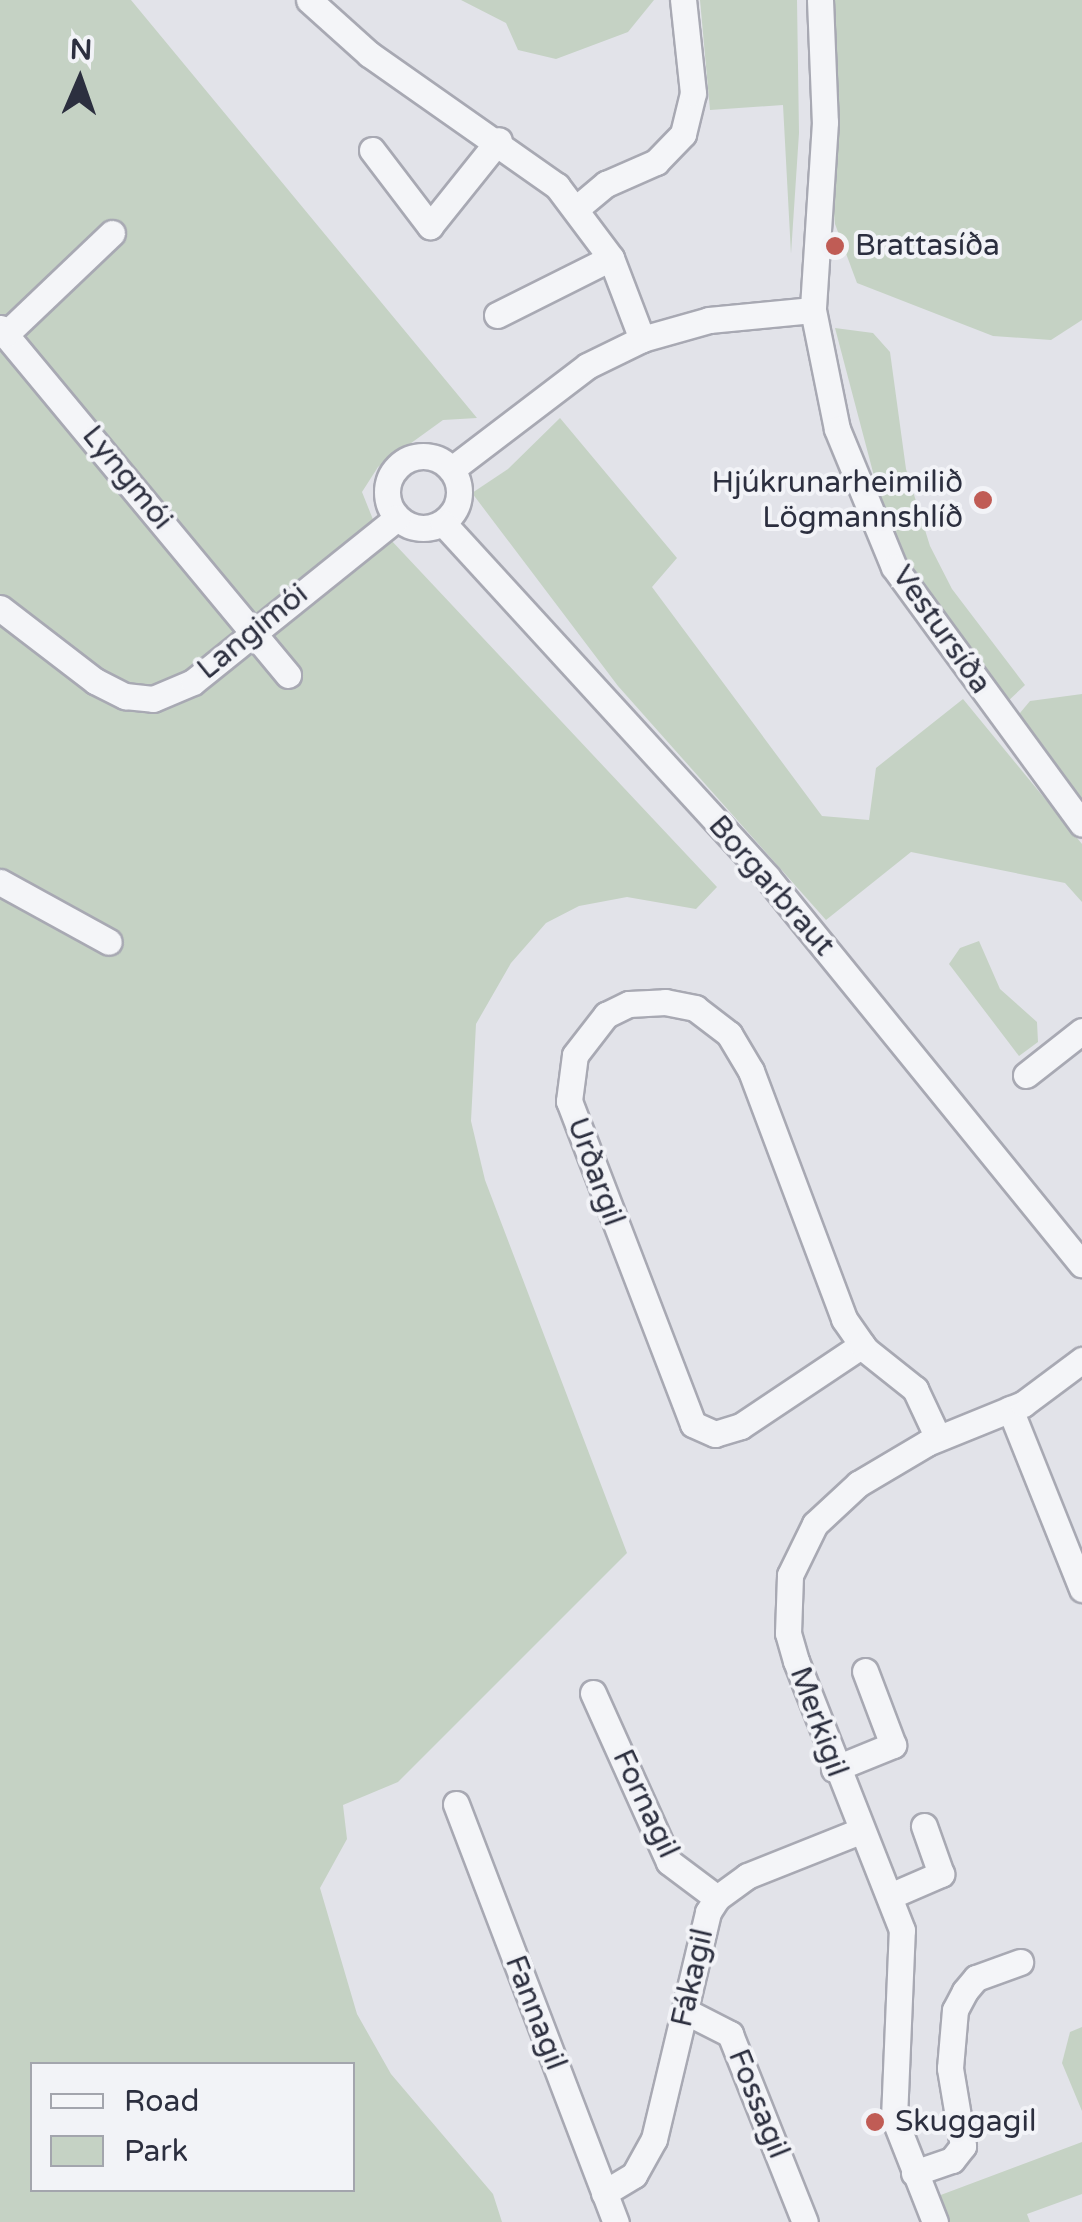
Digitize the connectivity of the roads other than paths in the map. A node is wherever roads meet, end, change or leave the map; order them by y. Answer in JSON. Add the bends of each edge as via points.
{"nodes":[{"id":1,"x":308,"y":0,"type":"edge"},
{"id":2,"x":683,"y":0,"type":"edge"},
{"id":3,"x":820,"y":0,"type":"edge"},
{"id":4,"x":499,"y":140,"type":"junction"},
{"id":5,"x":372,"y":150,"type":"dead end"},
{"id":6,"x":577,"y":208,"type":"junction"},
{"id":7,"x":112,"y":234,"type":"dead end"},
{"id":8,"x":611,"y":258,"type":"junction"},
{"id":9,"x":813,"y":310,"type":"junction"},
{"id":10,"x":497,"y":316,"type":"dead end"},
{"id":11,"x":4,"y":330,"type":"edge"},
{"id":12,"x":642,"y":339,"type":"junction"},
{"id":13,"x":452,"y":469,"type":"junction"},
{"id":14,"x":397,"y":518,"type":"junction"},
{"id":15,"x":443,"y":523,"type":"junction"},
{"id":16,"x":0,"y":608,"type":"edge"},
{"id":17,"x":252,"y":630,"type":"junction"},
{"id":18,"x":288,"y":674,"type":"dead end"},
{"id":19,"x":1082,"y":824,"type":"edge"},
{"id":20,"x":0,"y":882,"type":"edge"},
{"id":21,"x":109,"y":942,"type":"dead end"},
{"id":22,"x":1082,"y":1031,"type":"edge"},
{"id":23,"x":1026,"y":1075,"type":"dead end"},
{"id":24,"x":1082,"y":1264,"type":"edge"},
{"id":25,"x":862,"y":1345,"type":"junction"},
{"id":26,"x":1082,"y":1360,"type":"edge"},
{"id":27,"x":1010,"y":1409,"type":"junction"},
{"id":28,"x":938,"y":1438,"type":"junction"},
{"id":29,"x":1082,"y":1590,"type":"edge"},
{"id":30,"x":864,"y":1670,"type":"dead end"},
{"id":31,"x":593,"y":1693,"type":"dead end"},
{"id":32,"x":834,"y":1768,"type":"junction"},
{"id":33,"x":456,"y":1804,"type":"dead end"},
{"id":34,"x":924,"y":1826,"type":"dead end"},
{"id":35,"x":860,"y":1831,"type":"junction"},
{"id":36,"x":890,"y":1896,"type":"junction"},
{"id":37,"x":717,"y":1898,"type":"junction"},
{"id":38,"x":1020,"y":1962,"type":"dead end"},
{"id":39,"x":685,"y":2011,"type":"junction"},
{"id":40,"x":914,"y":2173,"type":"junction"},
{"id":41,"x":604,"y":2194,"type":"junction"},
{"id":42,"x":616,"y":2222,"type":"edge"},
{"id":43,"x":805,"y":2222,"type":"edge"},
{"id":44,"x":935,"y":2222,"type":"edge"}],
"edges":[{"from":1,"to":4,"type":"street","via":[[369,54]]},
{"from":2,"to":6,"type":"street","via":[[693,93],[683,134],[656,162],[606,184]]},
{"from":3,"to":9,"type":"street","name":"Vestursíða","via":[[825,150]]},
{"from":4,"to":5,"type":"street","via":[[436,234]]},
{"from":4,"to":6,"type":"street"},
{"from":6,"to":8,"type":"street"},
{"from":7,"to":11,"type":"street"},
{"from":8,"to":10,"type":"street"},
{"from":8,"to":12,"type":"street"},
{"from":9,"to":12,"type":"street","via":[[709,320]]},
{"from":9,"to":19,"type":"street","name":"Vestursíða","via":[[837,428],[894,567]]},
{"from":11,"to":17,"type":"street","name":"Lyngmói"},
{"from":12,"to":13,"type":"street","via":[[587,366]]},
{"from":13,"to":14,"type":"street","via":[[431,456],[398,465],[387,485]]},
{"from":13,"to":15,"type":"street","via":[[458,504]]},
{"from":14,"to":15,"type":"street","via":[[418,528]]},
{"from":14,"to":17,"type":"street","name":"Langimói"},
{"from":15,"to":24,"type":"street","name":"Borgarbraut","via":[[767,877]]},
{"from":16,"to":17,"type":"street","name":"Langimói","via":[[95,681],[126,696],[153,699],[192,682]]},
{"from":17,"to":18,"type":"street","name":"Lyngmói"},
{"from":20,"to":21,"type":"street"},
{"from":22,"to":23,"type":"street"},
{"from":25,"to":25,"type":"street","name":"Urðargil","via":[[844,1319],[751,1072],[729,1034],[695,1008],[665,1002],[630,1004],[606,1015],[574,1055],[569,1101],[693,1424],[715,1434],[741,1426]]},
{"from":25,"to":28,"type":"street","name":"Urðargil","via":[[915,1388]]},
{"from":26,"to":27,"type":"street","name":"Merkigil"},
{"from":27,"to":28,"type":"street","name":"Merkigil"},
{"from":27,"to":29,"type":"street"},
{"from":28,"to":32,"type":"street","name":"Merkigil","via":[[828,1509],[790,1575],[788,1633]]},
{"from":30,"to":32,"type":"street","via":[[894,1745]]},
{"from":31,"to":37,"type":"street","name":"Fornagil","via":[[668,1862]]},
{"from":32,"to":35,"type":"street","name":"Merkigil"},
{"from":33,"to":41,"type":"street","name":"Fannagil"},
{"from":34,"to":36,"type":"street","via":[[941,1874]]},
{"from":35,"to":36,"type":"street","name":"Merkigil"},
{"from":35,"to":37,"type":"street","name":"Fákagil","via":[[747,1876]]},
{"from":36,"to":40,"type":"street","name":"Merkigil","via":[[902,1930],[905,1971],[892,2100]]},
{"from":37,"to":39,"type":"street","name":"Fákagil"},
{"from":38,"to":40,"type":"street","via":[[976,1978],[965,1990],[956,2010],[950,2068],[963,2146],[952,2160]]},
{"from":39,"to":41,"type":"street","name":"Fákagil","via":[[646,2161]]},
{"from":39,"to":43,"type":"street","name":"Fossagil","via":[[730,2034]]},
{"from":40,"to":44,"type":"street","name":"Merkigil"},
{"from":41,"to":42,"type":"street","name":"Fannagil"}]}
